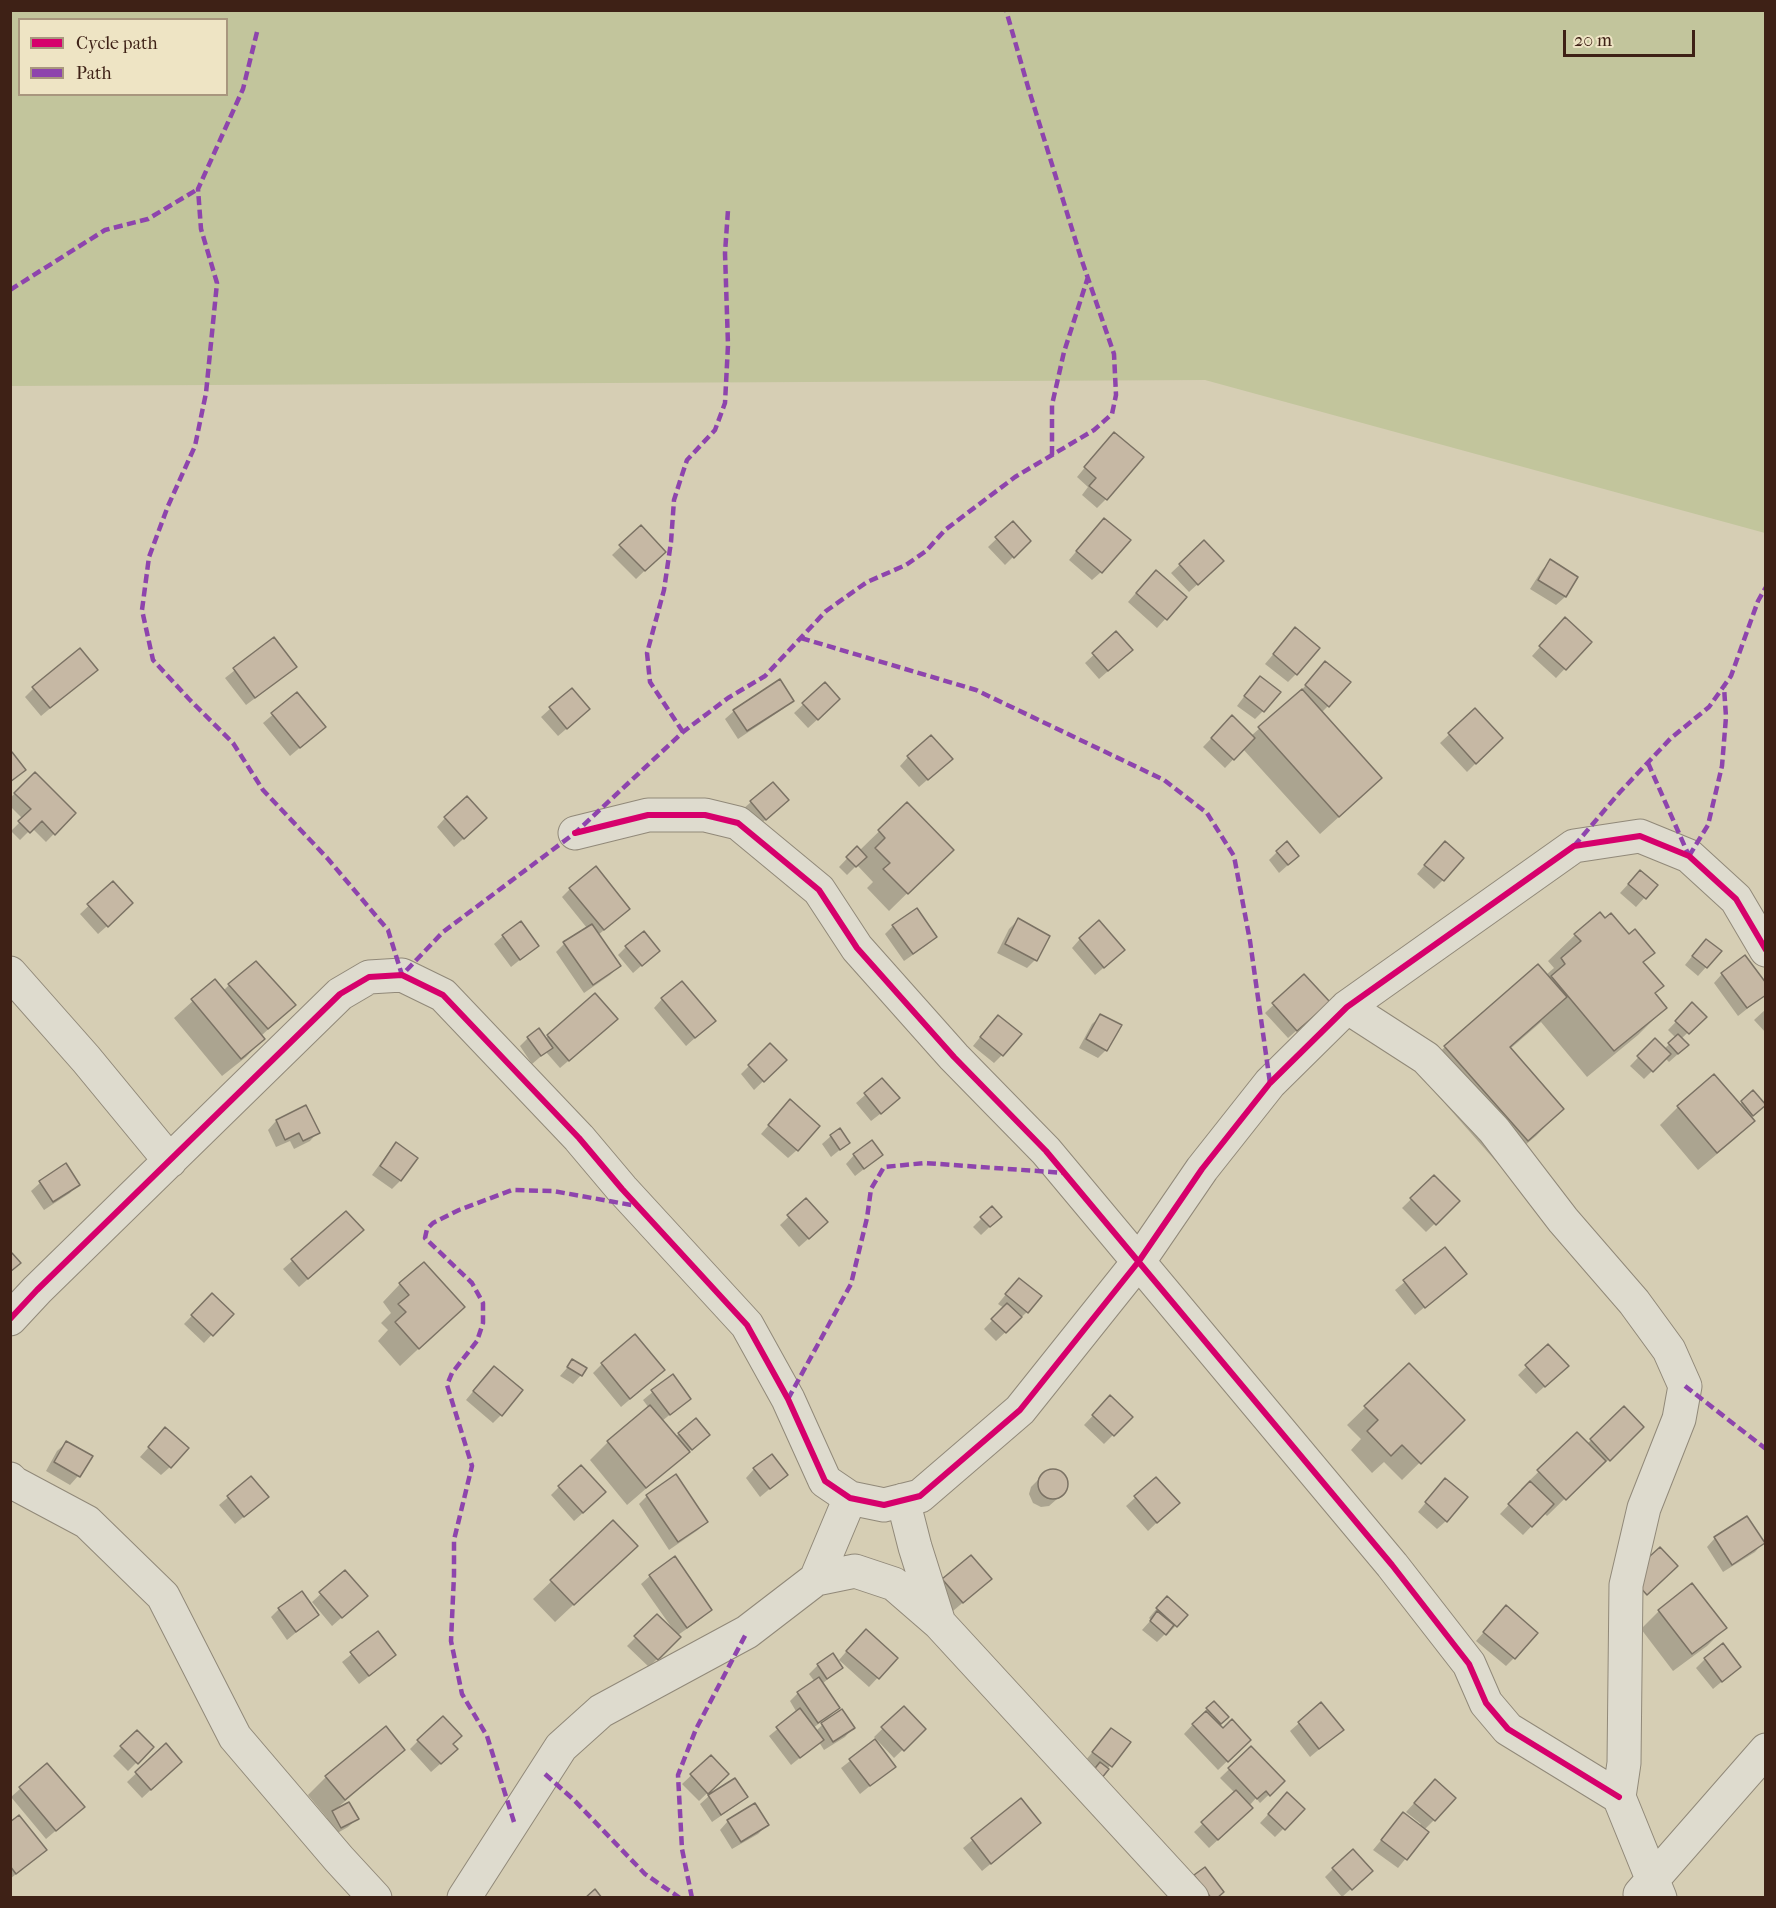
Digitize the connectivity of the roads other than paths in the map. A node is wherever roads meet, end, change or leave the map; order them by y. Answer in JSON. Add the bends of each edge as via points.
{"nodes":[{"id":1,"x":575,"y":833,"type":"dead end"},
{"id":2,"x":1766,"y":950,"type":"edge"},
{"id":3,"x":10,"y":973,"type":"edge"},
{"id":4,"x":1347,"y":1007,"type":"junction"},
{"id":5,"x":170,"y":1161,"type":"junction"},
{"id":6,"x":1139,"y":1261,"type":"junction"},
{"id":7,"x":10,"y":1319,"type":"edge"},
{"id":8,"x":10,"y":1479,"type":"edge"},
{"id":9,"x":850,"y":1498,"type":"junction"},
{"id":10,"x":903,"y":1500,"type":"junction"},
{"id":11,"x":816,"y":1579,"type":"junction"},
{"id":12,"x":939,"y":1623,"type":"junction"},
{"id":13,"x":1766,"y":1750,"type":"edge"},
{"id":14,"x":1619,"y":1797,"type":"junction"},
{"id":15,"x":1650,"y":1891,"type":"edge"},
{"id":16,"x":375,"y":1898,"type":"edge"},
{"id":17,"x":464,"y":1898,"type":"edge"},
{"id":18,"x":1191,"y":1898,"type":"edge"}],
"edges":[{"from":1,"to":6,"type":"street","via":[[648,815],[705,815],[738,823],[819,890],[857,948],[954,1057],[1046,1151]]},
{"from":2,"to":4,"type":"street","via":[[1736,899],[1689,856],[1640,836],[1574,846]]},
{"from":3,"to":5,"type":"street"},
{"from":4,"to":6,"type":"street","via":[[1270,1083],[1202,1169]]},
{"from":4,"to":14,"type":"street","via":[[1426,1058],[1494,1130],[1563,1220],[1634,1302],[1669,1350],[1685,1386],[1679,1419],[1644,1508],[1626,1585],[1624,1763]]},
{"from":5,"to":7,"type":"street"},
{"from":5,"to":9,"type":"street","via":[[340,994],[369,977],[402,975],[443,995],[579,1138],[747,1325],[788,1399],[825,1481]]},
{"from":6,"to":10,"type":"street","via":[[1020,1410],[920,1496]]},
{"from":6,"to":14,"type":"street","via":[[1392,1565],[1469,1664],[1486,1703],[1508,1729]]},
{"from":8,"to":16,"type":"street","via":[[87,1522],[163,1596],[235,1737]]},
{"from":9,"to":10,"type":"street","via":[[884,1505]]},
{"from":9,"to":11,"type":"street"},
{"from":10,"to":12,"type":"street"},
{"from":11,"to":12,"type":"street","via":[[855,1571],[894,1584]]},
{"from":11,"to":17,"type":"street","via":[[747,1632],[601,1711],[561,1747]]},
{"from":12,"to":18,"type":"street"},
{"from":13,"to":15,"type":"street"},
{"from":14,"to":15,"type":"street"}]}
